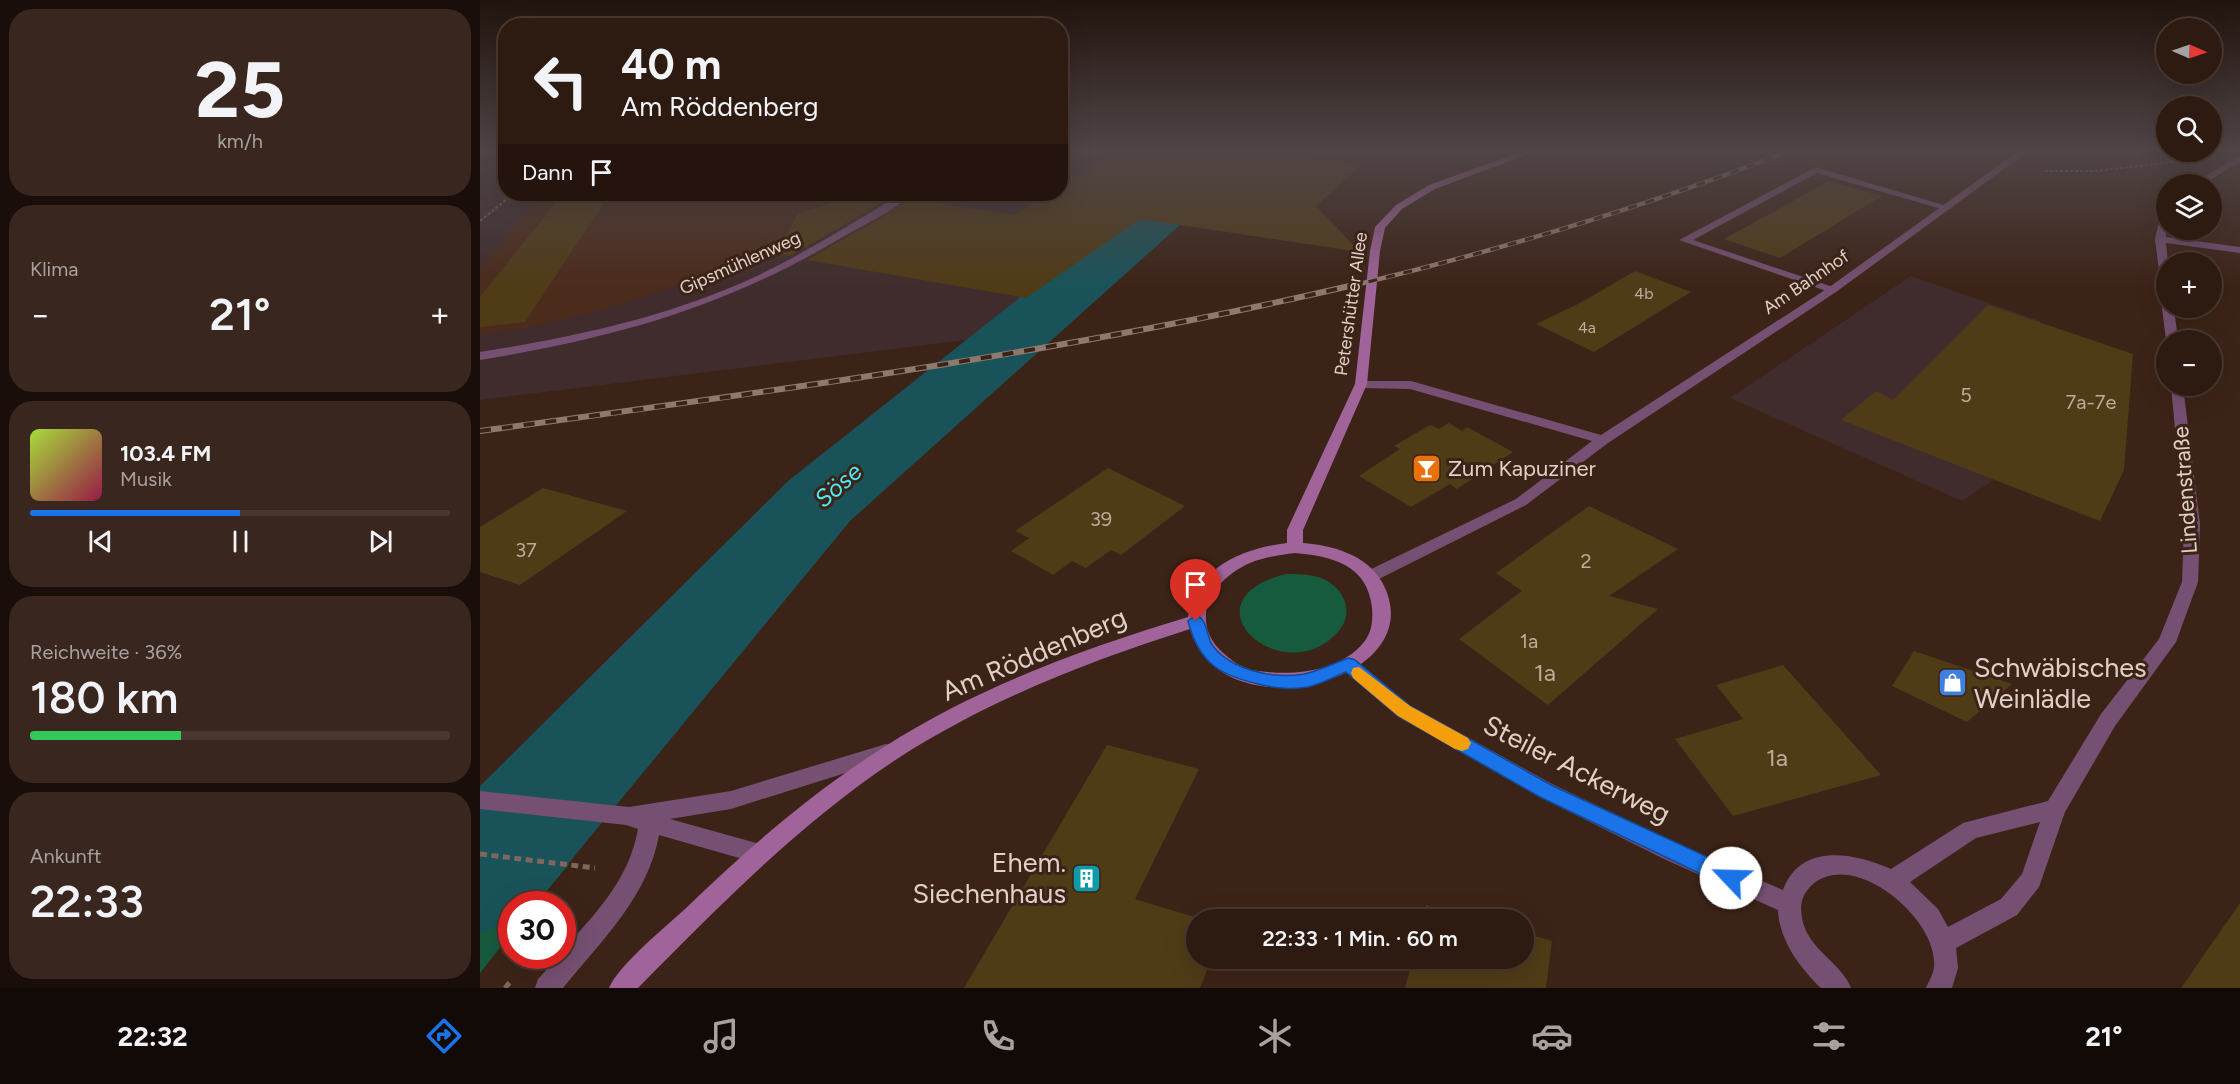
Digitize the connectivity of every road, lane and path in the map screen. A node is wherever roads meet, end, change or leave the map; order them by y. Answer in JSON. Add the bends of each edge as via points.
{"nodes":[{"id":1,"x":1417,"y":196,"type":"edge"},
{"id":2,"x":1767,"y":196,"type":"edge"},
{"id":3,"x":1907,"y":196,"type":"edge"},
{"id":4,"x":1963,"y":196,"type":"edge"},
{"id":5,"x":504,"y":201,"type":"edge"},
{"id":6,"x":895,"y":201,"type":"edge"},
{"id":7,"x":1948,"y":208,"type":"junction"},
{"id":8,"x":480,"y":221,"type":"edge"},
{"id":9,"x":2167,"y":240,"type":"edge"},
{"id":10,"x":2240,"y":250,"type":"edge"},
{"id":11,"x":1832,"y":290,"type":"junction"},
{"id":12,"x":480,"y":358,"type":"edge"},
{"id":13,"x":1361,"y":384,"type":"junction"},
{"id":14,"x":2178,"y":396,"type":"edge"},
{"id":15,"x":1603,"y":440,"type":"junction"},
{"id":16,"x":1295,"y":548,"type":"junction"},
{"id":17,"x":1369,"y":577,"type":"junction"},
{"id":18,"x":1196,"y":621,"type":"junction"},
{"id":19,"x":1349,"y":664,"type":"junction"},
{"id":20,"x":898,"y":749,"type":"junction"},
{"id":21,"x":480,"y":800,"type":"edge"},
{"id":22,"x":2055,"y":809,"type":"junction"},
{"id":23,"x":626,"y":816,"type":"junction"},
{"id":24,"x":650,"y":823,"type":"junction"},
{"id":25,"x":480,"y":854,"type":"edge"},
{"id":26,"x":760,"y":854,"type":"junction"},
{"id":27,"x":569,"y":864,"type":"dead end"},
{"id":28,"x":1892,"y":881,"type":"junction"},
{"id":29,"x":1790,"y":904,"type":"junction"},
{"id":30,"x":1943,"y":942,"type":"junction"},
{"id":31,"x":510,"y":981,"type":"dead end"},
{"id":32,"x":1946,"y":986,"type":"edge"},
{"id":33,"x":505,"y":988,"type":"edge"},
{"id":34,"x":547,"y":988,"type":"edge"},
{"id":35,"x":621,"y":988,"type":"edge"},
{"id":36,"x":1839,"y":988,"type":"edge"}],
"edges":[{"from":1,"to":13,"type":"main road","name":"Petershütter Allee","via":[[1399,207],[1380,227]]},
{"from":2,"to":11,"type":"street","via":[[1684,240]]},
{"from":3,"to":7,"type":"street"},
{"from":4,"to":7,"type":"street","name":"Am Bahnhof"},
{"from":5,"to":8,"type":"path"},
{"from":6,"to":12,"type":"street","name":"Gipsmühlenweg","via":[[808,254],[698,304]]},
{"from":7,"to":11,"type":"street","name":"Am Bahnhof"},
{"from":9,"to":10,"type":"street"},
{"from":11,"to":15,"type":"street","name":"Am Bahnhof"},
{"from":13,"to":15,"type":"street","via":[[1411,385]]},
{"from":13,"to":16,"type":"main road","name":"Petershütter Allee","via":[[1295,530]]},
{"from":14,"to":22,"type":"street","name":"Lindenstraße","via":[[2192,524],[2190,582],[2167,642],[2108,720]]},
{"from":15,"to":17,"type":"street","name":"Am Bahnhof","via":[[1521,502]]},
{"from":16,"to":17,"type":"main road","via":[[1337,555]]},
{"from":16,"to":18,"type":"main road","via":[[1262,552],[1225,569],[1199,602]]},
{"from":17,"to":19,"type":"main road","via":[[1378,590],[1382,621],[1376,637]]},
{"from":18,"to":19,"type":"main road","via":[[1208,652],[1222,664],[1261,680],[1307,680]]},
{"from":18,"to":20,"type":"main road","name":"Am Röddenberg","via":[[1028,682]]},
{"from":19,"to":29,"type":"street","name":"Steiler Ackerweg","via":[[1404,711],[1547,792]]},
{"from":20,"to":23,"type":"street","via":[[731,800]]},
{"from":20,"to":26,"type":"main road","name":"Am Röddenberg","via":[[855,777]]},
{"from":21,"to":23,"type":"street"},
{"from":22,"to":28,"type":"street","via":[[1971,830]]},
{"from":22,"to":30,"type":"street","name":"Lindenstraße","via":[[2031,880],[2009,908]]},
{"from":23,"to":24,"type":"street"},
{"from":24,"to":26,"type":"street"},
{"from":24,"to":34,"type":"street","via":[[637,871]]},
{"from":25,"to":27,"type":"path"},
{"from":26,"to":35,"type":"main road"},
{"from":28,"to":29,"type":"street","via":[[1868,870],[1824,867],[1795,886]]},
{"from":28,"to":30,"type":"street","via":[[1932,919]]},
{"from":29,"to":36,"type":"street","via":[[1791,926],[1802,950],[1820,973]]},
{"from":30,"to":32,"type":"street"},
{"from":31,"to":33,"type":"path"}]}
